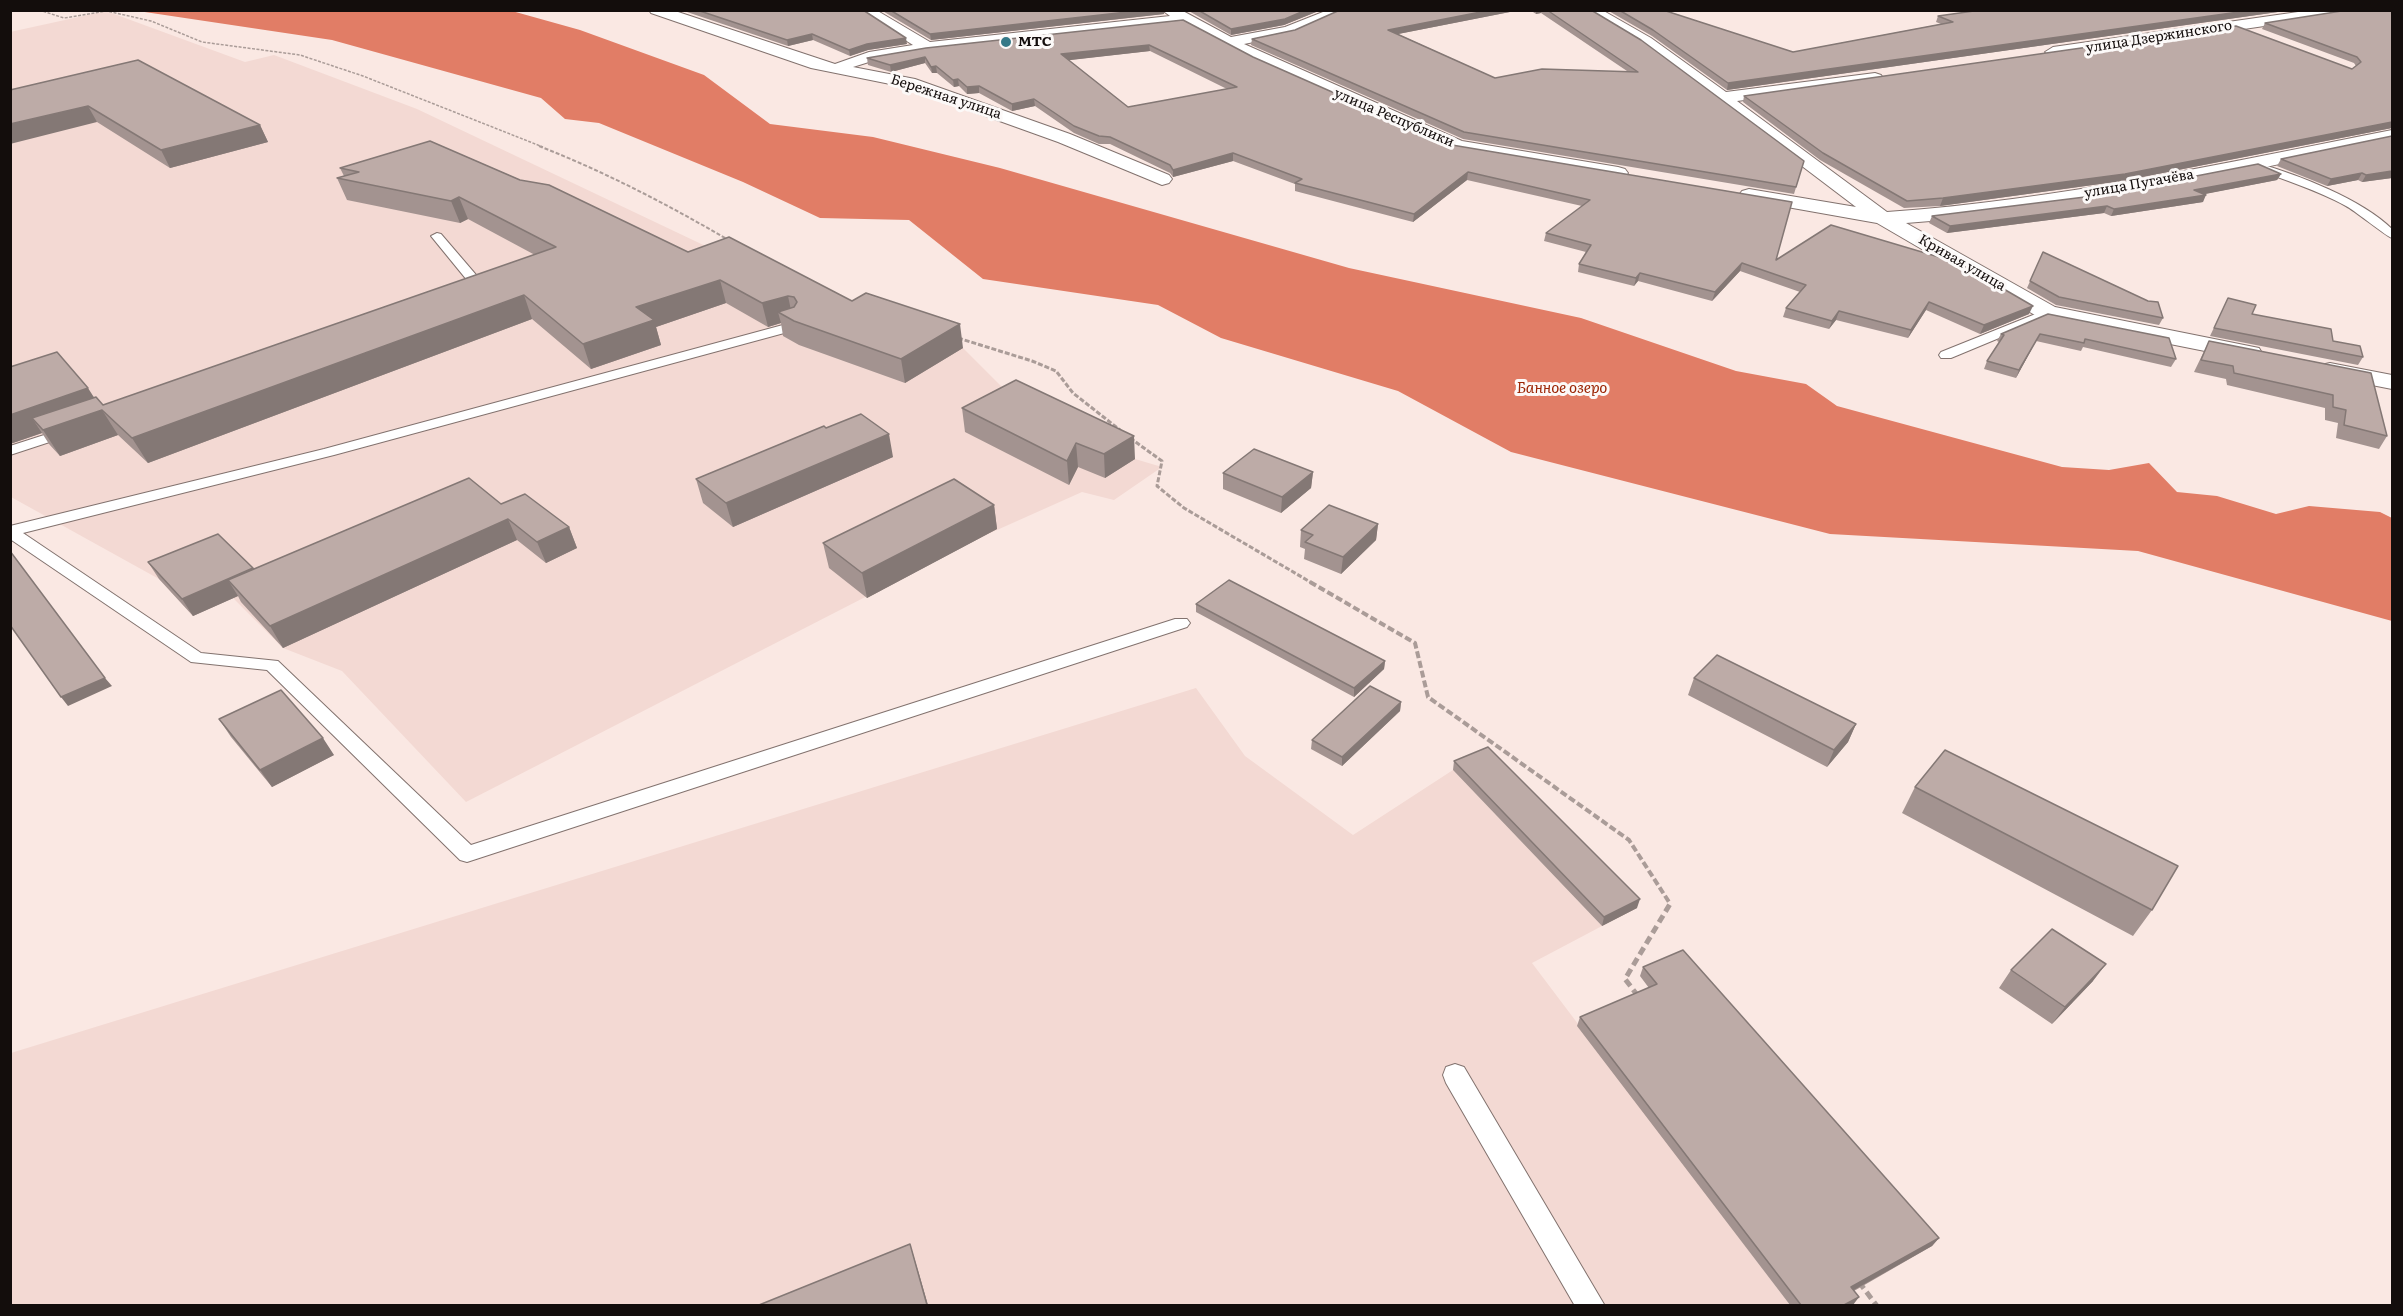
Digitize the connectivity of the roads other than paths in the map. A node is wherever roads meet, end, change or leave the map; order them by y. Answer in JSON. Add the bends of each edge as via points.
{"nodes":[{"id":1,"x":656,"y":10,"type":"edge"},
{"id":2,"x":866,"y":10,"type":"edge"},
{"id":3,"x":1169,"y":10,"type":"edge"},
{"id":4,"x":1342,"y":10,"type":"edge"},
{"id":5,"x":1591,"y":10,"type":"edge"},
{"id":6,"x":2346,"y":10,"type":"edge"},
{"id":7,"x":2205,"y":13,"type":"edge"},
{"id":8,"x":1186,"y":20,"type":"junction"},
{"id":9,"x":2233,"y":25,"type":"junction"},
{"id":10,"x":2259,"y":36,"type":"edge"},
{"id":11,"x":1232,"y":42,"type":"junction"},
{"id":12,"x":927,"y":47,"type":"junction"},
{"id":13,"x":2036,"y":55,"type":"edge"},
{"id":14,"x":837,"y":67,"type":"junction"},
{"id":15,"x":1896,"y":75,"type":"edge"},
{"id":16,"x":1722,"y":99,"type":"junction"},
{"id":17,"x":2392,"y":135,"type":"edge"},
{"id":18,"x":2250,"y":163,"type":"junction"},
{"id":19,"x":1630,"y":175,"type":"edge"},
{"id":20,"x":1162,"y":179,"type":"dead end"},
{"id":21,"x":1734,"y":193,"type":"edge"},
{"id":22,"x":1883,"y":218,"type":"junction"},
{"id":23,"x":2392,"y":235,"type":"edge"},
{"id":24,"x":437,"y":236,"type":"dead end"},
{"id":25,"x":457,"y":294,"type":"edge"},
{"id":26,"x":2048,"y":313,"type":"junction"},
{"id":27,"x":794,"y":326,"type":"edge"},
{"id":28,"x":1946,"y":355,"type":"dead end"},
{"id":29,"x":2266,"y":357,"type":"edge"},
{"id":30,"x":2312,"y":366,"type":"edge"},
{"id":31,"x":2392,"y":382,"type":"edge"},
{"id":32,"x":77,"y":428,"type":"edge"},
{"id":33,"x":10,"y":452,"type":"edge"},
{"id":34,"x":1181,"y":623,"type":"dead end"},
{"id":35,"x":1455,"y":1075,"type":"dead end"},
{"id":36,"x":1591,"y":1305,"type":"edge"}],
"edges":[{"from":1,"to":14,"type":"street","name":"Бережная улица","via":[[818,65]]},
{"from":2,"to":12,"type":"street"},
{"from":3,"to":8,"type":"street","name":"улица Республики"},
{"from":4,"to":11,"type":"street","via":[[1289,31]]},
{"from":5,"to":16,"type":"street","name":"Кривая улица","via":[[1646,41]]},
{"from":6,"to":9,"type":"street","name":"улица Дзержинского"},
{"from":7,"to":9,"type":"street"},
{"from":8,"to":11,"type":"street","name":"улица Республики"},
{"from":8,"to":12,"type":"street"},
{"from":9,"to":10,"type":"street"},
{"from":9,"to":13,"type":"street","name":"улица Дзержинского"},
{"from":11,"to":19,"type":"street","name":"улица Республики","via":[[1260,59],[1457,146]]},
{"from":12,"to":14,"type":"street"},
{"from":14,"to":20,"type":"street","name":"Бережная улица","via":[[954,98]]},
{"from":15,"to":16,"type":"street"},
{"from":16,"to":22,"type":"street","name":"Кривая улица"},
{"from":17,"to":18,"type":"street","name":"улица Пугачёва"},
{"from":18,"to":22,"type":"street","name":"улица Пугачёва","via":[[2122,189]]},
{"from":18,"to":23,"type":"lane","via":[[2358,208]]},
{"from":21,"to":22,"type":"street"},
{"from":22,"to":26,"type":"street","name":"Кривая улица"},
{"from":24,"to":25,"type":"lane","via":[[479,286]]},
{"from":26,"to":28,"type":"lane"},
{"from":26,"to":29,"type":"street","name":"Кривая улица"},
{"from":27,"to":34,"type":"lane","via":[[329,452],[10,531],[197,658],[272,665],[466,854]]},
{"from":30,"to":31,"type":"street"},
{"from":32,"to":33,"type":"lane"},
{"from":35,"to":36,"type":"lane"}]}
